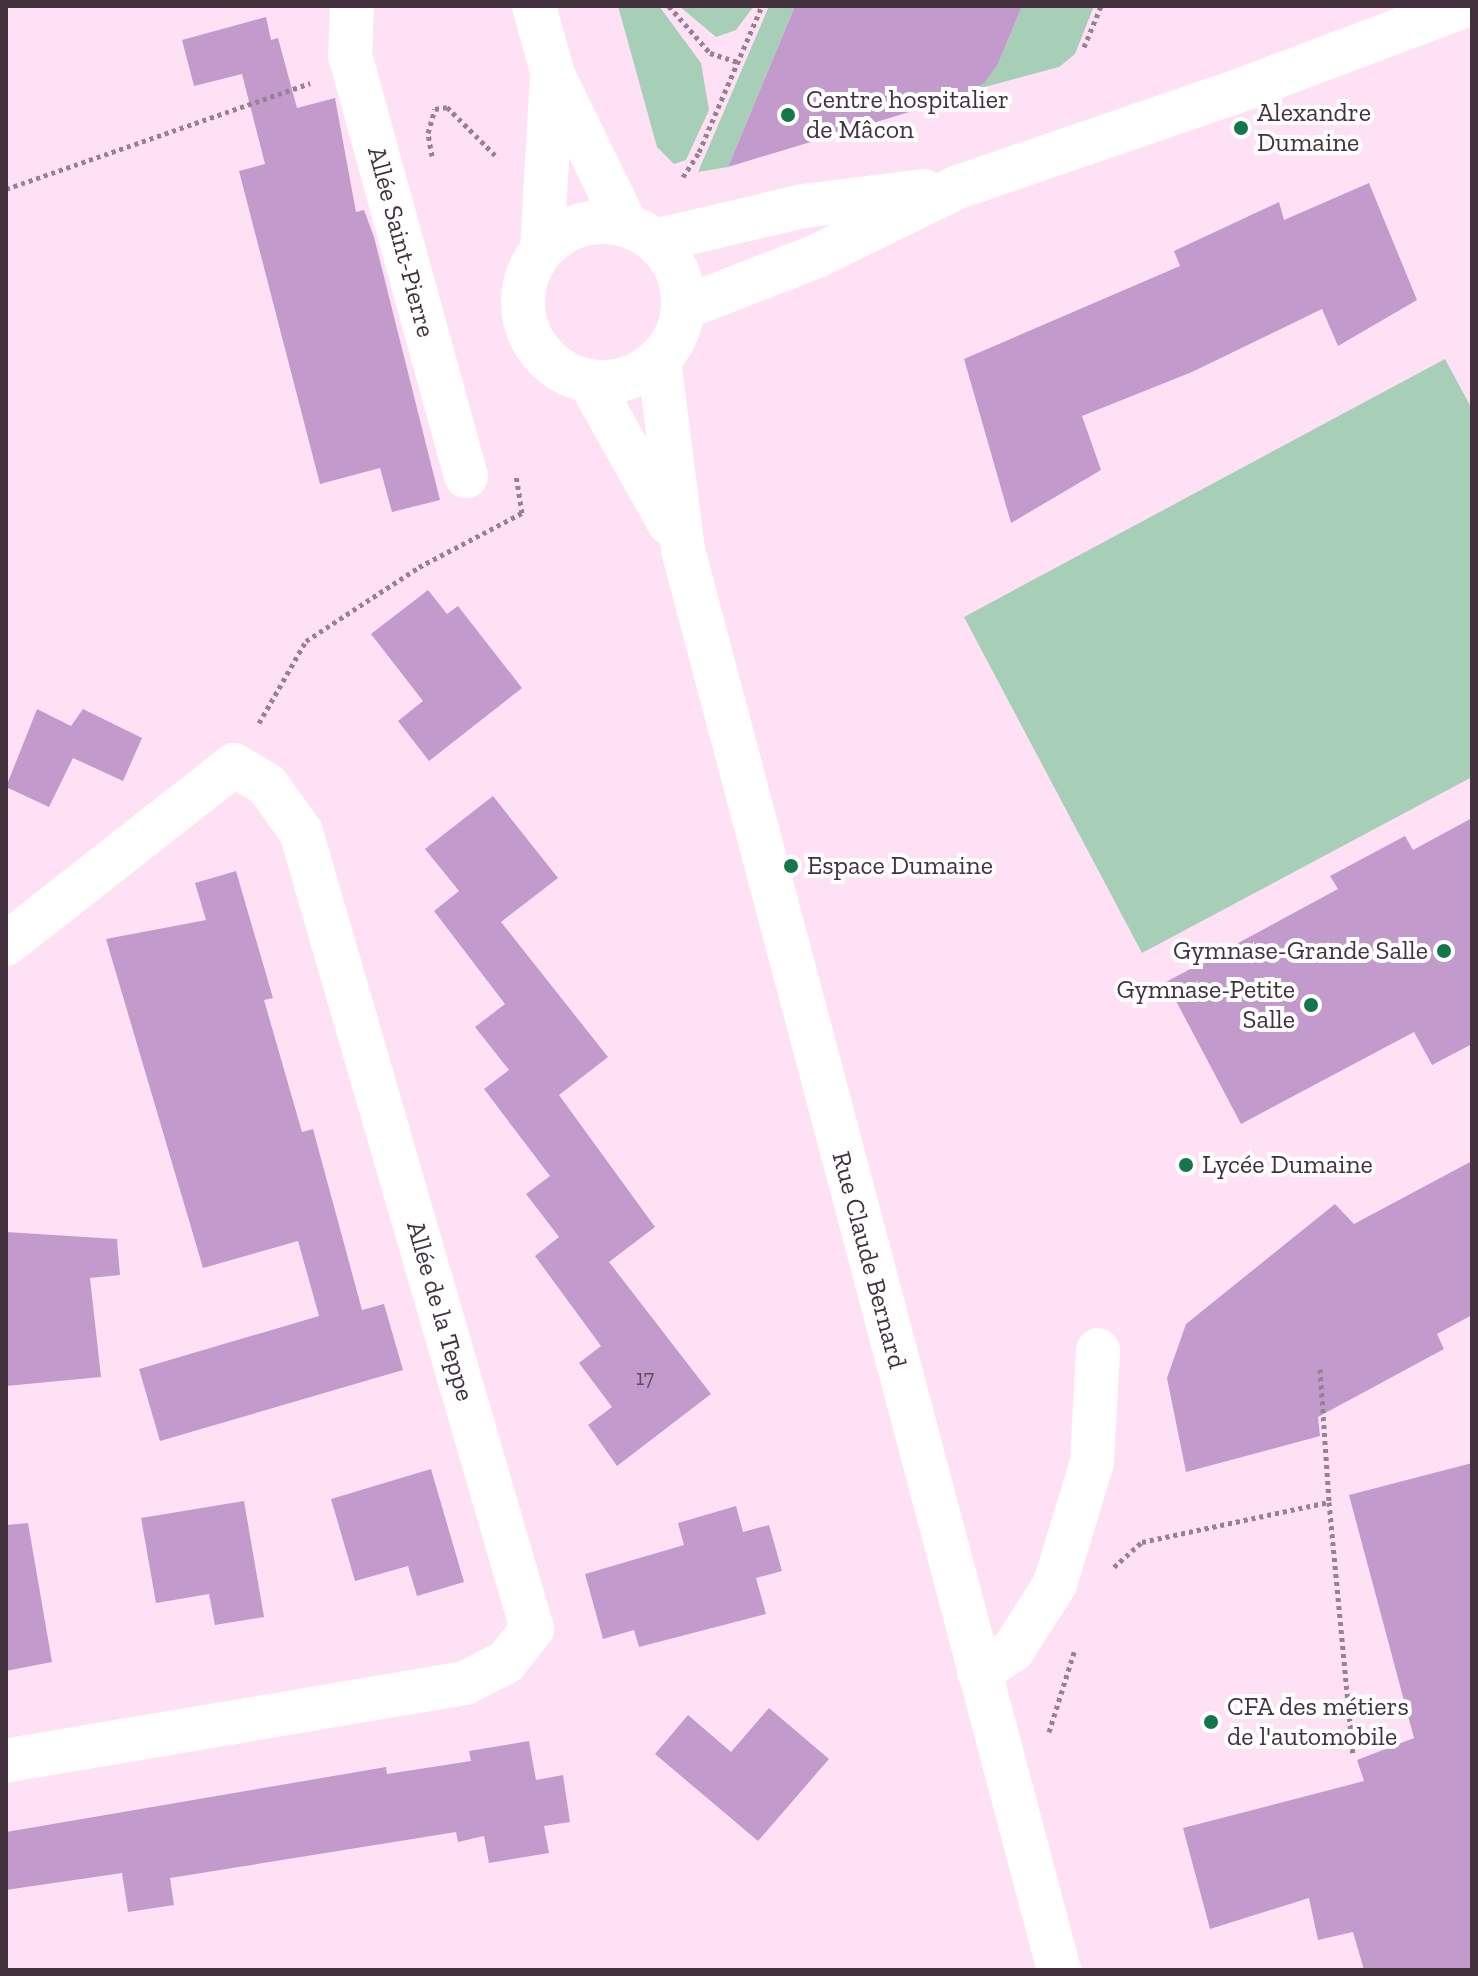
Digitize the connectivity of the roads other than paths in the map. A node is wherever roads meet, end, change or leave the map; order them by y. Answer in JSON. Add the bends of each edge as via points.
{"nodes":[{"id":1,"x":352,"y":6,"type":"edge"},
{"id":2,"x":534,"y":6,"type":"edge"},
{"id":3,"x":1464,"y":6,"type":"edge"},
{"id":4,"x":553,"y":75,"type":"junction"},
{"id":5,"x":958,"y":187,"type":"junction"},
{"id":6,"x":641,"y":233,"type":"junction"},
{"id":7,"x":542,"y":249,"type":"junction"},
{"id":8,"x":683,"y":308,"type":"junction"},
{"id":9,"x":659,"y":360,"type":"junction"},
{"id":10,"x":590,"y":382,"type":"junction"},
{"id":11,"x":466,"y":476,"type":"dead end"},
{"id":12,"x":683,"y":550,"type":"junction"},
{"id":13,"x":6,"y":944,"type":"edge"},
{"id":14,"x":1098,"y":1350,"type":"dead end"},
{"id":15,"x":979,"y":1672,"type":"junction"},
{"id":16,"x":6,"y":1761,"type":"edge"},
{"id":17,"x":1059,"y":1970,"type":"edge"}],
"edges":[{"from":1,"to":11,"type":"street","name":"Allée Saint-Pierre","via":[[350,55]]},
{"from":2,"to":4,"type":"street"},
{"from":3,"to":5,"type":"street","via":[[1230,94]]},
{"from":4,"to":6,"type":"street"},
{"from":4,"to":7,"type":"street"},
{"from":5,"to":6,"type":"street"},
{"from":5,"to":8,"type":"street","via":[[817,256]]},
{"from":6,"to":7,"type":"street","via":[[581,225]]},
{"from":6,"to":8,"type":"street","via":[[672,261]]},
{"from":7,"to":10,"type":"street","via":[[523,294],[533,341],[567,374]]},
{"from":8,"to":9,"type":"street","via":[[672,344]]},
{"from":9,"to":10,"type":"street","via":[[628,379]]},
{"from":9,"to":12,"type":"street","name":"Rue Claude Bernard"},
{"from":10,"to":12,"type":"street","name":"Rue Claude Bernard"},
{"from":12,"to":15,"type":"street","name":"Rue Claude Bernard"},
{"from":13,"to":16,"type":"street","name":"Allée de la Teppe","via":[[234,765],[267,785],[301,832],[532,1629],[506,1662],[465,1683]]},
{"from":14,"to":15,"type":"street","via":[[1092,1462],[1055,1584],[1013,1650]]},
{"from":15,"to":17,"type":"street","name":"Rue Claude Bernard"}]}
